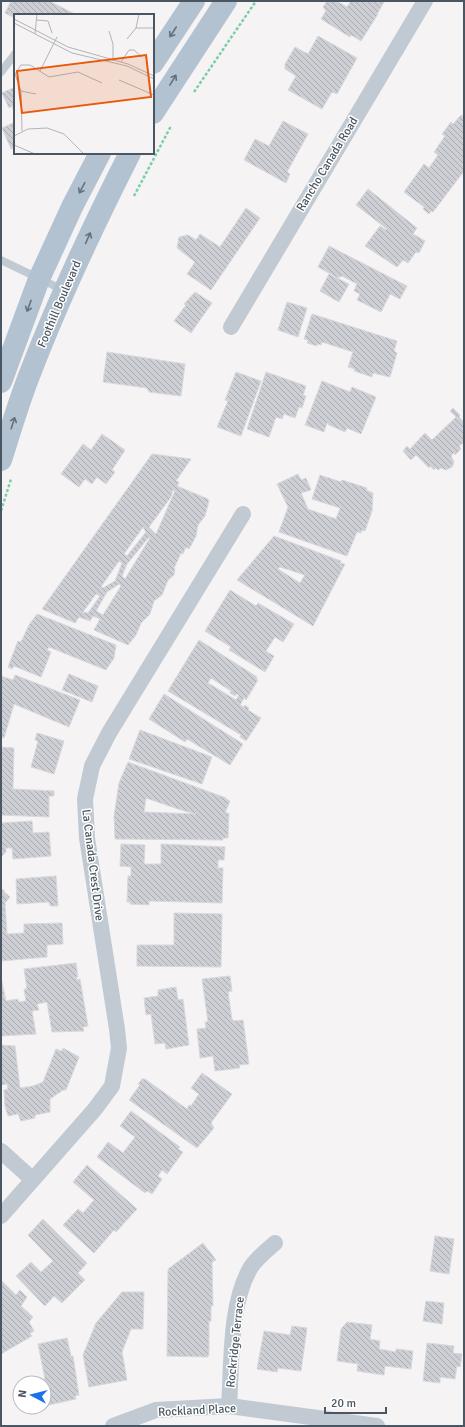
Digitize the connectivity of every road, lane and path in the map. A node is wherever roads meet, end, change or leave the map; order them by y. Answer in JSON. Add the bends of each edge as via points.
{"nodes":[{"id":1,"x":194,"y":1,"type":"edge"},
{"id":2,"x":226,"y":1,"type":"edge"},
{"id":3,"x":256,"y":1,"type":"edge"},
{"id":4,"x":425,"y":1,"type":"edge"},
{"id":5,"x":14,"y":55,"type":"edge"},
{"id":6,"x":154,"y":61,"type":"edge"},
{"id":7,"x":1,"y":72,"type":"edge"},
{"id":8,"x":190,"y":99,"type":"dead end"},
{"id":9,"x":154,"y":111,"type":"edge"},
{"id":10,"x":172,"y":125,"type":"dead end"},
{"id":11,"x":99,"y":154,"type":"edge"},
{"id":12,"x":129,"y":154,"type":"edge"},
{"id":13,"x":132,"y":201,"type":"dead end"},
{"id":14,"x":1,"y":260,"type":"edge"},
{"id":15,"x":39,"y":279,"type":"junction"},
{"id":16,"x":64,"y":291,"type":"junction"},
{"id":17,"x":231,"y":327,"type":"dead end"},
{"id":18,"x":3,"y":373,"type":"edge"},
{"id":19,"x":28,"y":377,"type":"junction"},
{"id":20,"x":7,"y":467,"type":"edge"},
{"id":21,"x":1,"y":511,"type":"edge"},
{"id":22,"x":242,"y":514,"type":"dead end"},
{"id":23,"x":1,"y":1151,"type":"edge"},
{"id":24,"x":32,"y":1179,"type":"junction"},
{"id":25,"x":1,"y":1216,"type":"edge"},
{"id":26,"x":275,"y":1243,"type":"dead end"},
{"id":27,"x":229,"y":1406,"type":"junction"},
{"id":28,"x":113,"y":1426,"type":"edge"},
{"id":29,"x":377,"y":1426,"type":"edge"}],
"edges":[{"from":1,"to":6,"type":"main road","one_way":true},
{"from":9,"to":2,"type":"main road","one_way":true},
{"from":3,"to":8,"type":"path"},
{"from":4,"to":17,"type":"street","name":"Rancho Canada Road"},
{"from":5,"to":7,"type":"lane"},
{"from":10,"to":13,"type":"path"},
{"from":11,"to":15,"type":"main road","one_way":true},
{"from":16,"to":12,"type":"main road","name":"Foothill Boulevard","one_way":true},
{"from":14,"to":15,"type":"lane"},
{"from":15,"to":16,"type":"lane"},
{"from":15,"to":18,"type":"main road","one_way":true},
{"from":16,"to":19,"type":"main road","name":"Foothill Boulevard"},
{"from":18,"to":19,"type":"street"},
{"from":20,"to":19,"type":"main road","name":"Foothill Boulevard","one_way":true},
{"from":20,"to":21,"type":"path"},
{"from":22,"to":24,"type":"street","name":"La Canada Crest Drive","via":[[109,733],[92,766],[85,799],[87,838],[117,1029],[116,1068],[112,1086]]},
{"from":23,"to":24,"type":"street"},
{"from":24,"to":25,"type":"street"},
{"from":26,"to":27,"type":"street","name":"Rockridge Terrace","via":[[252,1266],[241,1288],[236,1314]]},
{"from":27,"to":28,"type":"street","name":"Rockland Place","via":[[156,1410]]},
{"from":27,"to":29,"type":"street","name":"Rockland Place"}]}
